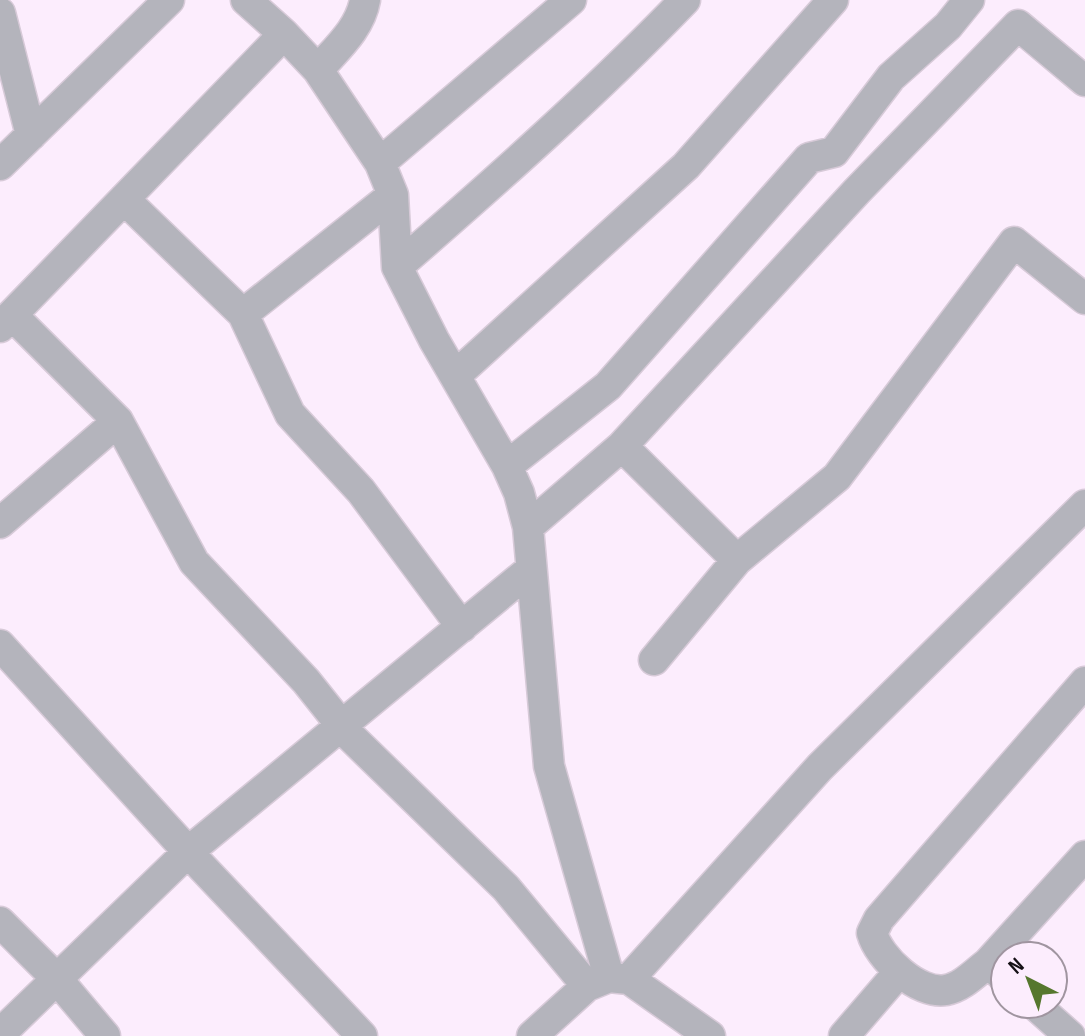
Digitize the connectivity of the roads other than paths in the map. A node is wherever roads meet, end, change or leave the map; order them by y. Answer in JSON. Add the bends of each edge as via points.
{"nodes":[{"id":1,"x":169,"y":0,"type":"edge"},
{"id":2,"x":246,"y":0,"type":"edge"},
{"id":3,"x":365,"y":0,"type":"edge"},
{"id":4,"x":571,"y":0,"type":"edge"},
{"id":5,"x":685,"y":0,"type":"edge"},
{"id":6,"x":833,"y":0,"type":"edge"},
{"id":7,"x":969,"y":0,"type":"edge"},
{"id":8,"x":0,"y":13,"type":"edge"},
{"id":9,"x":284,"y":34,"type":"junction"},
{"id":10,"x":318,"y":70,"type":"junction"},
{"id":11,"x":1085,"y":81,"type":"edge"},
{"id":12,"x":31,"y":135,"type":"junction"},
{"id":13,"x":380,"y":163,"type":"junction"},
{"id":14,"x":0,"y":165,"type":"edge"},
{"id":15,"x":393,"y":195,"type":"junction"},
{"id":16,"x":124,"y":199,"type":"junction"},
{"id":17,"x":397,"y":267,"type":"junction"},
{"id":18,"x":1085,"y":299,"type":"edge"},
{"id":19,"x":243,"y":314,"type":"junction"},
{"id":20,"x":6,"y":322,"type":"edge"},
{"id":21,"x":455,"y":376,"type":"junction"},
{"id":22,"x":118,"y":421,"type":"junction"},
{"id":23,"x":622,"y":446,"type":"junction"},
{"id":24,"x":507,"y":466,"type":"junction"},
{"id":25,"x":1085,"y":505,"type":"edge"},
{"id":26,"x":0,"y":523,"type":"edge"},
{"id":27,"x":528,"y":527,"type":"junction"},
{"id":28,"x":737,"y":560,"type":"junction"},
{"id":29,"x":530,"y":570,"type":"junction"},
{"id":30,"x":462,"y":627,"type":"junction"},
{"id":31,"x":0,"y":645,"type":"edge"},
{"id":32,"x":654,"y":660,"type":"dead end"},
{"id":33,"x":1085,"y":682,"type":"edge"},
{"id":34,"x":341,"y":725,"type":"junction"},
{"id":35,"x":188,"y":852,"type":"junction"},
{"id":36,"x":1085,"y":856,"type":"edge"},
{"id":37,"x":0,"y":922,"type":"edge"},
{"id":38,"x":1020,"y":940,"type":"edge"},
{"id":39,"x":899,"y":972,"type":"junction"},
{"id":40,"x":989,"y":974,"type":"edge"},
{"id":41,"x":57,"y":979,"type":"junction"},
{"id":42,"x":608,"y":981,"type":"junction"},
{"id":43,"x":1052,"y":1020,"type":"edge"},
{"id":44,"x":0,"y":1034,"type":"edge"},
{"id":45,"x":105,"y":1036,"type":"edge"},
{"id":46,"x":362,"y":1036,"type":"edge"},
{"id":47,"x":532,"y":1036,"type":"edge"},
{"id":48,"x":710,"y":1036,"type":"edge"},
{"id":49,"x":844,"y":1036,"type":"edge"},
{"id":50,"x":1070,"y":1036,"type":"edge"}],
"edges":[{"from":1,"to":12,"type":"street"},
{"from":2,"to":9,"type":"street"},
{"from":3,"to":10,"type":"street","via":[[354,29]]},
{"from":4,"to":13,"type":"street"},
{"from":5,"to":17,"type":"street","via":[[546,137]]},
{"from":6,"to":21,"type":"street","via":[[686,166]]},
{"from":7,"to":24,"type":"street","via":[[891,77],[834,152],[809,158],[608,386]]},
{"from":8,"to":12,"type":"street"},
{"from":9,"to":10,"type":"street"},
{"from":9,"to":16,"type":"street"},
{"from":10,"to":13,"type":"street"},
{"from":11,"to":23,"type":"street","via":[[1018,25]]},
{"from":12,"to":14,"type":"street"},
{"from":13,"to":15,"type":"street"},
{"from":15,"to":17,"type":"street"},
{"from":15,"to":19,"type":"street"},
{"from":16,"to":19,"type":"street"},
{"from":16,"to":20,"type":"street"},
{"from":17,"to":21,"type":"street"},
{"from":18,"to":28,"type":"street","via":[[1014,242],[837,477]]},
{"from":19,"to":30,"type":"street","via":[[290,414],[361,491]]},
{"from":20,"to":22,"type":"street"},
{"from":21,"to":24,"type":"street"},
{"from":22,"to":26,"type":"street"},
{"from":22,"to":34,"type":"street","via":[[194,562]]},
{"from":23,"to":27,"type":"street"},
{"from":23,"to":28,"type":"street"},
{"from":24,"to":27,"type":"street"},
{"from":25,"to":42,"type":"street"},
{"from":27,"to":29,"type":"street"},
{"from":28,"to":32,"type":"street"},
{"from":29,"to":30,"type":"street"},
{"from":29,"to":42,"type":"street","via":[[549,766]]},
{"from":30,"to":34,"type":"street"},
{"from":31,"to":35,"type":"street"},
{"from":33,"to":39,"type":"street","via":[[879,919],[872,933],[876,946]]},
{"from":34,"to":35,"type":"street"},
{"from":34,"to":42,"type":"street"},
{"from":35,"to":41,"type":"street"},
{"from":35,"to":46,"type":"street"},
{"from":36,"to":38,"type":"street"},
{"from":37,"to":41,"type":"street"},
{"from":39,"to":40,"type":"street","via":[[927,988],[945,991]]},
{"from":39,"to":49,"type":"street"},
{"from":41,"to":44,"type":"street"},
{"from":41,"to":45,"type":"street"},
{"from":42,"to":47,"type":"street"},
{"from":42,"to":48,"type":"street"},
{"from":43,"to":50,"type":"street"}]}
